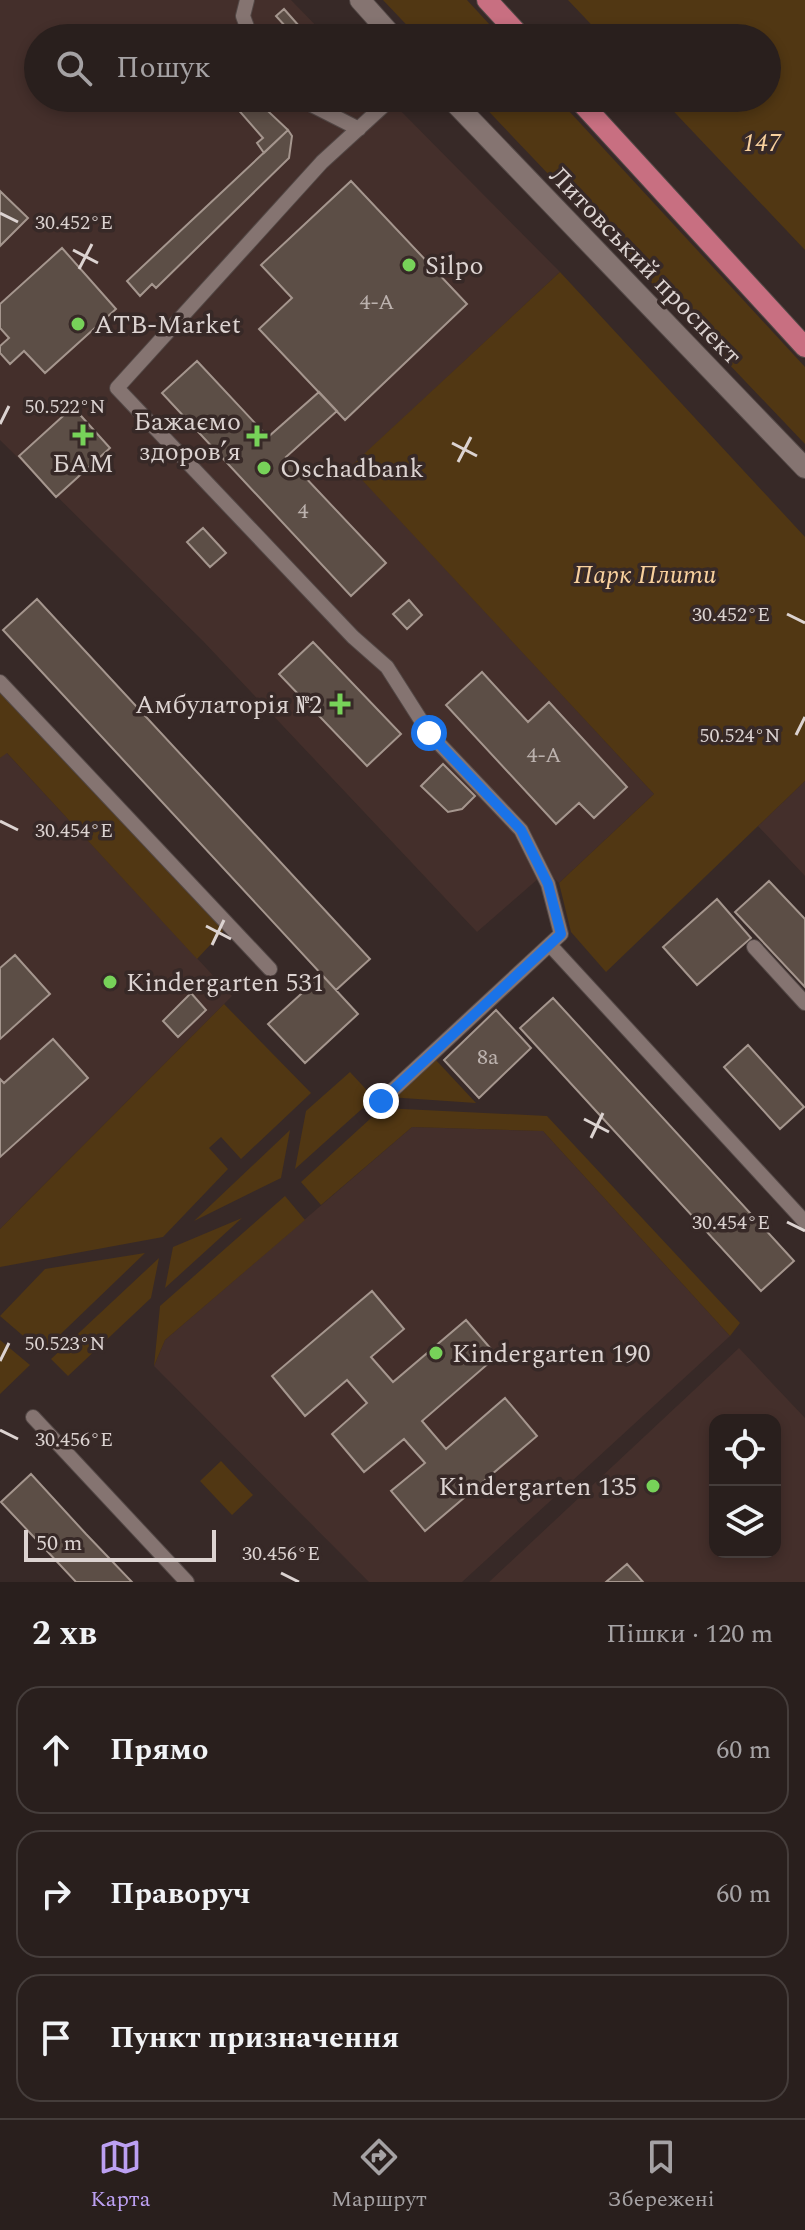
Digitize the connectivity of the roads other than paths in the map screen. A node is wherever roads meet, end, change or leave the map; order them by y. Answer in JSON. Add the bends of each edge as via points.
{"nodes":[{"id":1,"x":247,"y":0,"type":"edge"},
{"id":2,"x":360,"y":0,"type":"edge"},
{"id":3,"x":487,"y":0,"type":"edge"},
{"id":4,"x":246,"y":24,"type":"edge"},
{"id":5,"x":381,"y":24,"type":"edge"},
{"id":6,"x":509,"y":24,"type":"edge"},
{"id":7,"x":326,"y":112,"type":"edge"},
{"id":8,"x":377,"y":112,"type":"edge"},
{"id":9,"x":463,"y":112,"type":"edge"},
{"id":10,"x":590,"y":112,"type":"edge"},
{"id":11,"x":359,"y":129,"type":"junction"},
{"id":12,"x":805,"y":347,"type":"edge"},
{"id":13,"x":805,"y":468,"type":"edge"},
{"id":14,"x":0,"y":682,"type":"edge"},
{"id":15,"x":550,"y":945,"type":"junction"},
{"id":16,"x":754,"y":947,"type":"dead end"},
{"id":17,"x":270,"y":969,"type":"dead end"},
{"id":18,"x":805,"y":1003,"type":"edge"},
{"id":19,"x":381,"y":1101,"type":"dead end"},
{"id":20,"x":805,"y":1222,"type":"edge"},
{"id":21,"x":33,"y":1417,"type":"dead end"},
{"id":22,"x":187,"y":1582,"type":"edge"}],
"edges":[{"from":1,"to":4,"type":"lane"},
{"from":2,"to":5,"type":"street"},
{"from":3,"to":6,"type":"main road"},
{"from":7,"to":11,"type":"lane"},
{"from":8,"to":11,"type":"lane"},
{"from":9,"to":13,"type":"street","name":"Литовський проспект"},
{"from":10,"to":12,"type":"main road"},
{"from":11,"to":15,"type":"lane","via":[[322,162],[117,388],[387,667],[429,733],[521,830],[548,884],[561,934]]},
{"from":14,"to":17,"type":"lane"},
{"from":15,"to":19,"type":"lane"},
{"from":15,"to":20,"type":"lane"},
{"from":16,"to":18,"type":"lane"},
{"from":21,"to":22,"type":"lane"}]}
